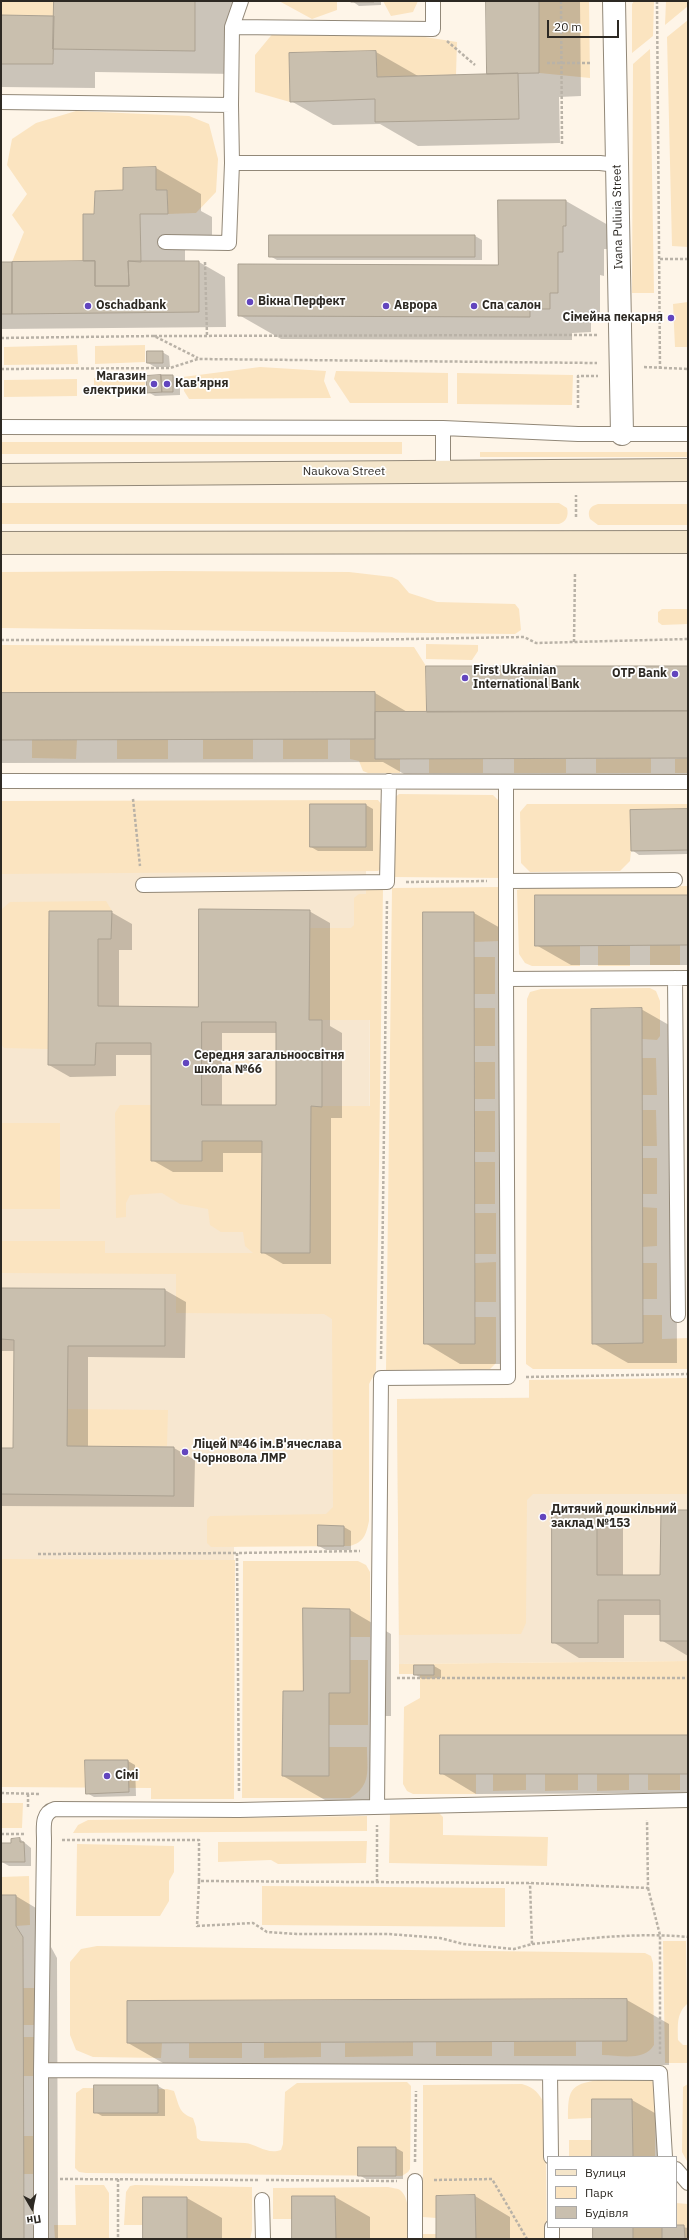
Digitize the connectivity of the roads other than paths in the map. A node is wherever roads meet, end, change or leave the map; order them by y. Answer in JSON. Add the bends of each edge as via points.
{"nodes":[{"id":1,"x":241,"y":1,"type":"edge"},
{"id":2,"x":433,"y":1,"type":"edge"},
{"id":3,"x":614,"y":1,"type":"edge"},
{"id":4,"x":232,"y":27,"type":"junction"},
{"id":5,"x":1,"y":102,"type":"edge"},
{"id":6,"x":231,"y":105,"type":"junction"},
{"id":7,"x":232,"y":163,"type":"junction"},
{"id":8,"x":617,"y":165,"type":"junction"},
{"id":9,"x":165,"y":242,"type":"dead end"},
{"id":10,"x":1,"y":427,"type":"edge"},
{"id":11,"x":443,"y":428,"type":"junction"},
{"id":12,"x":622,"y":434,"type":"junction"},
{"id":13,"x":688,"y":434,"type":"edge"},
{"id":14,"x":688,"y":470,"type":"edge"},
{"id":15,"x":443,"y":472,"type":"junction"},
{"id":16,"x":1,"y":475,"type":"edge"},
{"id":17,"x":688,"y":542,"type":"edge"},
{"id":18,"x":1,"y":543,"type":"edge"},
{"id":19,"x":1,"y":781,"type":"edge"},
{"id":20,"x":388,"y":781,"type":"junction"},
{"id":21,"x":506,"y":782,"type":"junction"},
{"id":22,"x":688,"y":782,"type":"edge"},
{"id":23,"x":675,"y":880,"type":"dead end"},
{"id":24,"x":506,"y":881,"type":"junction"},
{"id":25,"x":143,"y":885,"type":"road end"},
{"id":26,"x":681,"y":978,"type":"edge"},
{"id":27,"x":506,"y":979,"type":"junction"},
{"id":28,"x":678,"y":1315,"type":"dead end"},
{"id":29,"x":688,"y":1800,"type":"edge"},
{"id":30,"x":377,"y":1807,"type":"junction"},
{"id":31,"x":41,"y":2070,"type":"junction"},
{"id":32,"x":550,"y":2073,"type":"junction"},
{"id":33,"x":551,"y":2156,"type":"edge"},
{"id":34,"x":665,"y":2156,"type":"edge"},
{"id":35,"x":677,"y":2170,"type":"edge"},
{"id":36,"x":415,"y":2181,"type":"road end"},
{"id":37,"x":688,"y":2183,"type":"edge"},
{"id":38,"x":262,"y":2200,"type":"dead end"},
{"id":39,"x":552,"y":2228,"type":"edge"},
{"id":40,"x":41,"y":2239,"type":"edge"},
{"id":41,"x":263,"y":2239,"type":"edge"},
{"id":42,"x":415,"y":2239,"type":"edge"},
{"id":43,"x":552,"y":2239,"type":"edge"}],
"edges":[{"from":1,"to":4,"type":"lane"},
{"from":2,"to":4,"type":"lane","via":[[433,29]]},
{"from":3,"to":8,"type":"street","name":"Ivana Puliuia Street"},
{"from":4,"to":6,"type":"lane"},
{"from":5,"to":6,"type":"lane"},
{"from":6,"to":7,"type":"lane"},
{"from":7,"to":8,"type":"lane"},
{"from":7,"to":9,"type":"lane","via":[[229,243]]},
{"from":8,"to":12,"type":"street","name":"Ivana Puliuia Street"},
{"from":10,"to":11,"type":"lane"},
{"from":11,"to":12,"type":"lane"},
{"from":11,"to":15,"type":"lane"},
{"from":12,"to":13,"type":"lane"},
{"from":14,"to":15,"type":"main road","name":"Naukova Street"},
{"from":15,"to":16,"type":"main road","name":"Naukova Street"},
{"from":17,"to":18,"type":"main road"},
{"from":19,"to":20,"type":"lane"},
{"from":20,"to":21,"type":"lane"},
{"from":20,"to":25,"type":"lane","via":[[387,882]]},
{"from":21,"to":22,"type":"lane"},
{"from":21,"to":24,"type":"lane"},
{"from":23,"to":24,"type":"lane"},
{"from":24,"to":27,"type":"lane"},
{"from":26,"to":27,"type":"lane"},
{"from":26,"to":28,"type":"lane"},
{"from":27,"to":30,"type":"lane","via":[[508,1377],[381,1378]]},
{"from":29,"to":30,"type":"lane"},
{"from":30,"to":31,"type":"lane","via":[[49,1811],[45,1816],[44,1840]]},
{"from":31,"to":32,"type":"lane"},
{"from":31,"to":40,"type":"lane"},
{"from":32,"to":33,"type":"lane"},
{"from":32,"to":34,"type":"lane","via":[[660,2073]]},
{"from":35,"to":37,"type":"lane"},
{"from":36,"to":42,"type":"lane"},
{"from":38,"to":41,"type":"lane"},
{"from":39,"to":43,"type":"lane"}]}
